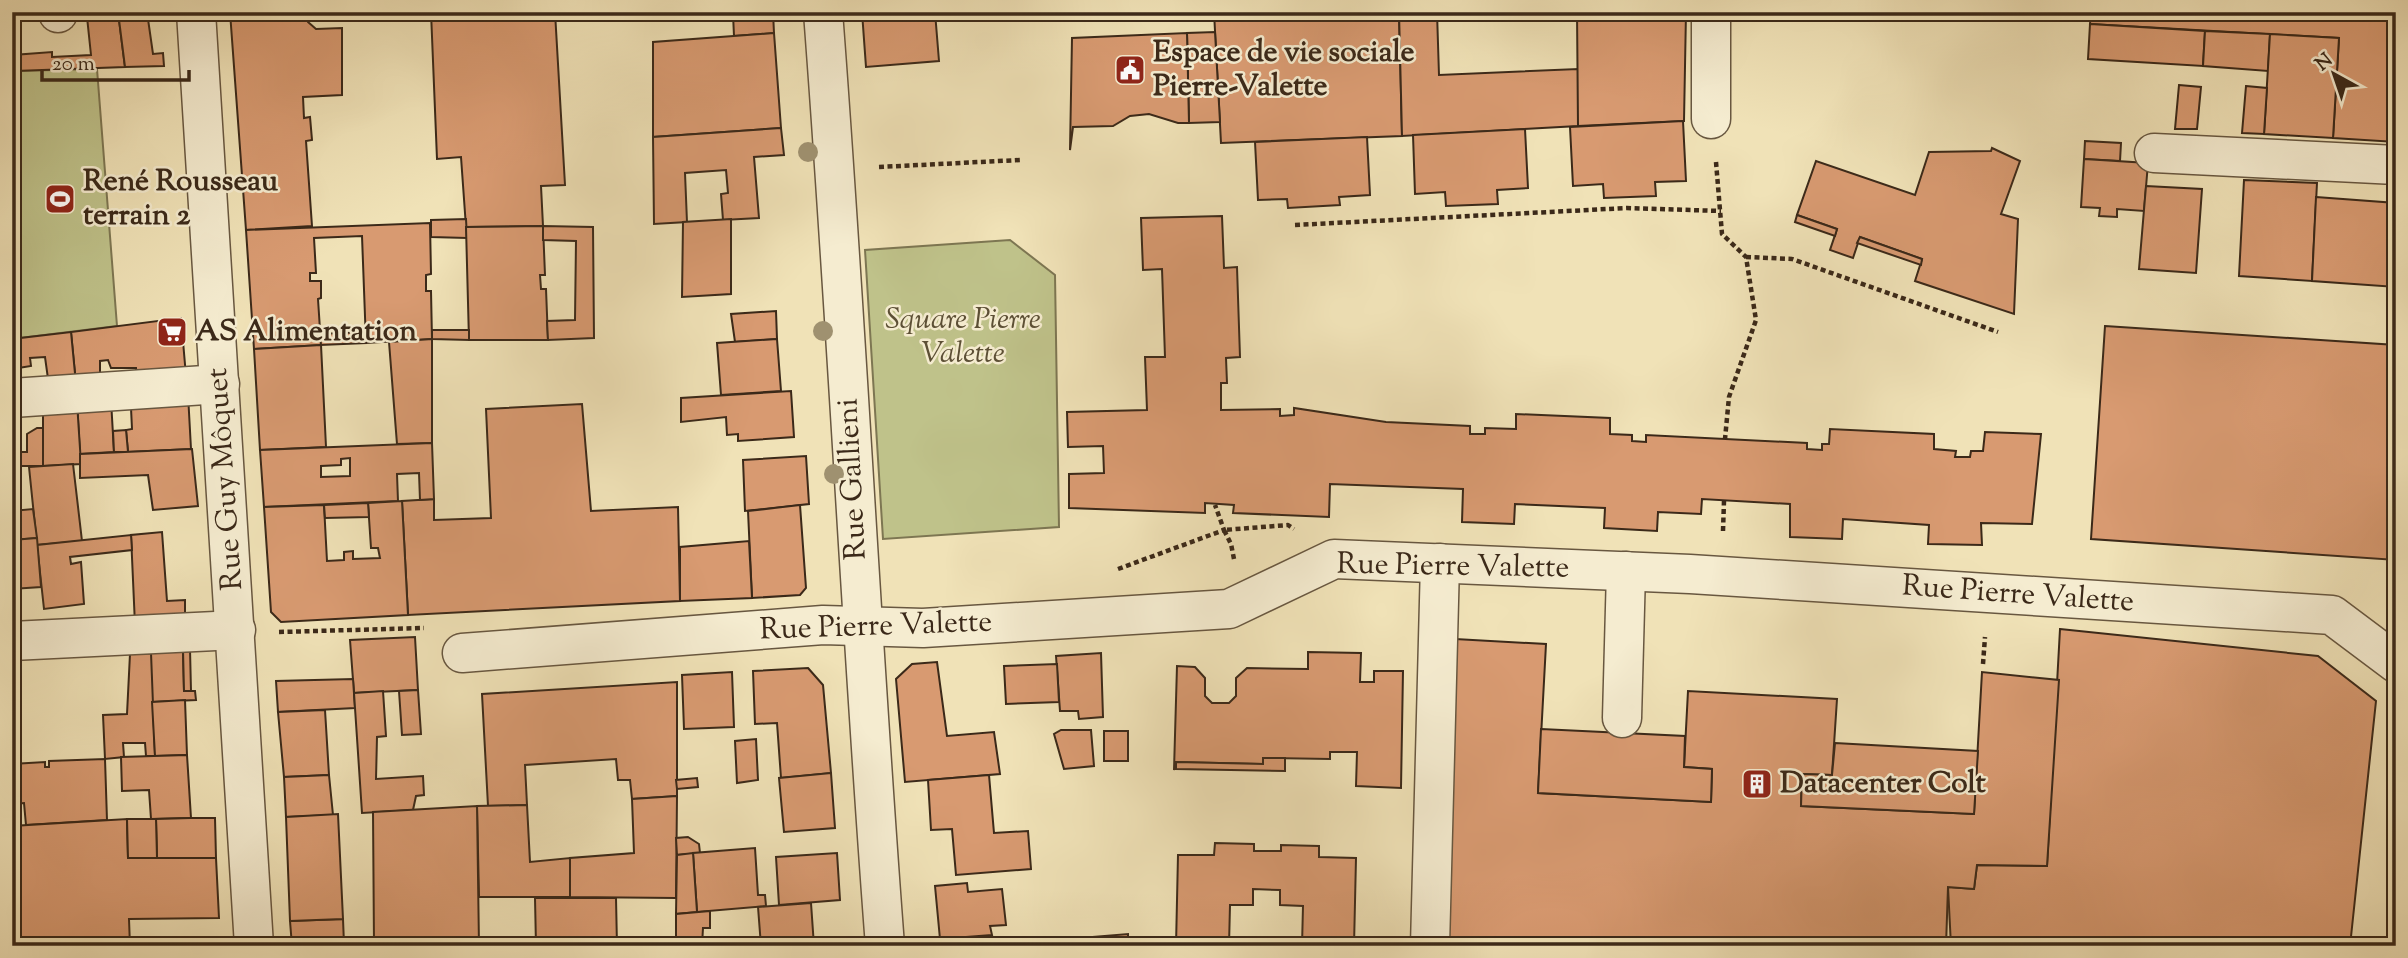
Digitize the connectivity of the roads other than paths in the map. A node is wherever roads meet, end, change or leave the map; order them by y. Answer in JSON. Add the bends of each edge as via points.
{"nodes":[{"id":1,"x":196,"y":12,"type":"edge"},
{"id":2,"x":823,"y":12,"type":"edge"},
{"id":3,"x":1711,"y":12,"type":"edge"},
{"id":4,"x":1711,"y":119,"type":"road end"},
{"id":5,"x":2154,"y":153,"type":"dead end"},
{"id":6,"x":2396,"y":165,"type":"edge"},
{"id":7,"x":220,"y":384,"type":"junction"},
{"id":8,"x":12,"y":398,"type":"edge"},
{"id":9,"x":1440,"y":563,"type":"junction"},
{"id":10,"x":1626,"y":571,"type":"junction"},
{"id":11,"x":861,"y":624,"type":"junction"},
{"id":12,"x":253,"y":631,"type":"junction"},
{"id":13,"x":12,"y":641,"type":"edge"},
{"id":14,"x":462,"y":653,"type":"dead end"},
{"id":15,"x":2396,"y":663,"type":"edge"},
{"id":16,"x":1622,"y":718,"type":"dead end"},
{"id":17,"x":254,"y":946,"type":"edge"},
{"id":18,"x":886,"y":946,"type":"edge"},
{"id":19,"x":1430,"y":946,"type":"edge"}],
"edges":[{"from":1,"to":7,"type":"street","name":"Rue Guy Môquet"},
{"from":2,"to":11,"type":"street","name":"Rue Gallieni"},
{"from":3,"to":4,"type":"street"},
{"from":5,"to":6,"type":"street"},
{"from":7,"to":8,"type":"street"},
{"from":7,"to":12,"type":"street","name":"Rue Guy Môquet"},
{"from":9,"to":10,"type":"street","name":"Rue Pierre Valette"},
{"from":9,"to":11,"type":"street","name":"Rue Pierre Valette","via":[[1334,559],[1229,609],[923,628]]},
{"from":9,"to":19,"type":"street"},
{"from":10,"to":15,"type":"street","name":"Rue Pierre Valette","via":[[2332,615]]},
{"from":10,"to":16,"type":"street"},
{"from":11,"to":14,"type":"street","name":"Rue Pierre Valette"},
{"from":11,"to":18,"type":"street","name":"Rue Gallieni"},
{"from":12,"to":13,"type":"street"},
{"from":12,"to":17,"type":"street","name":"Rue Guy Môquet"}]}
